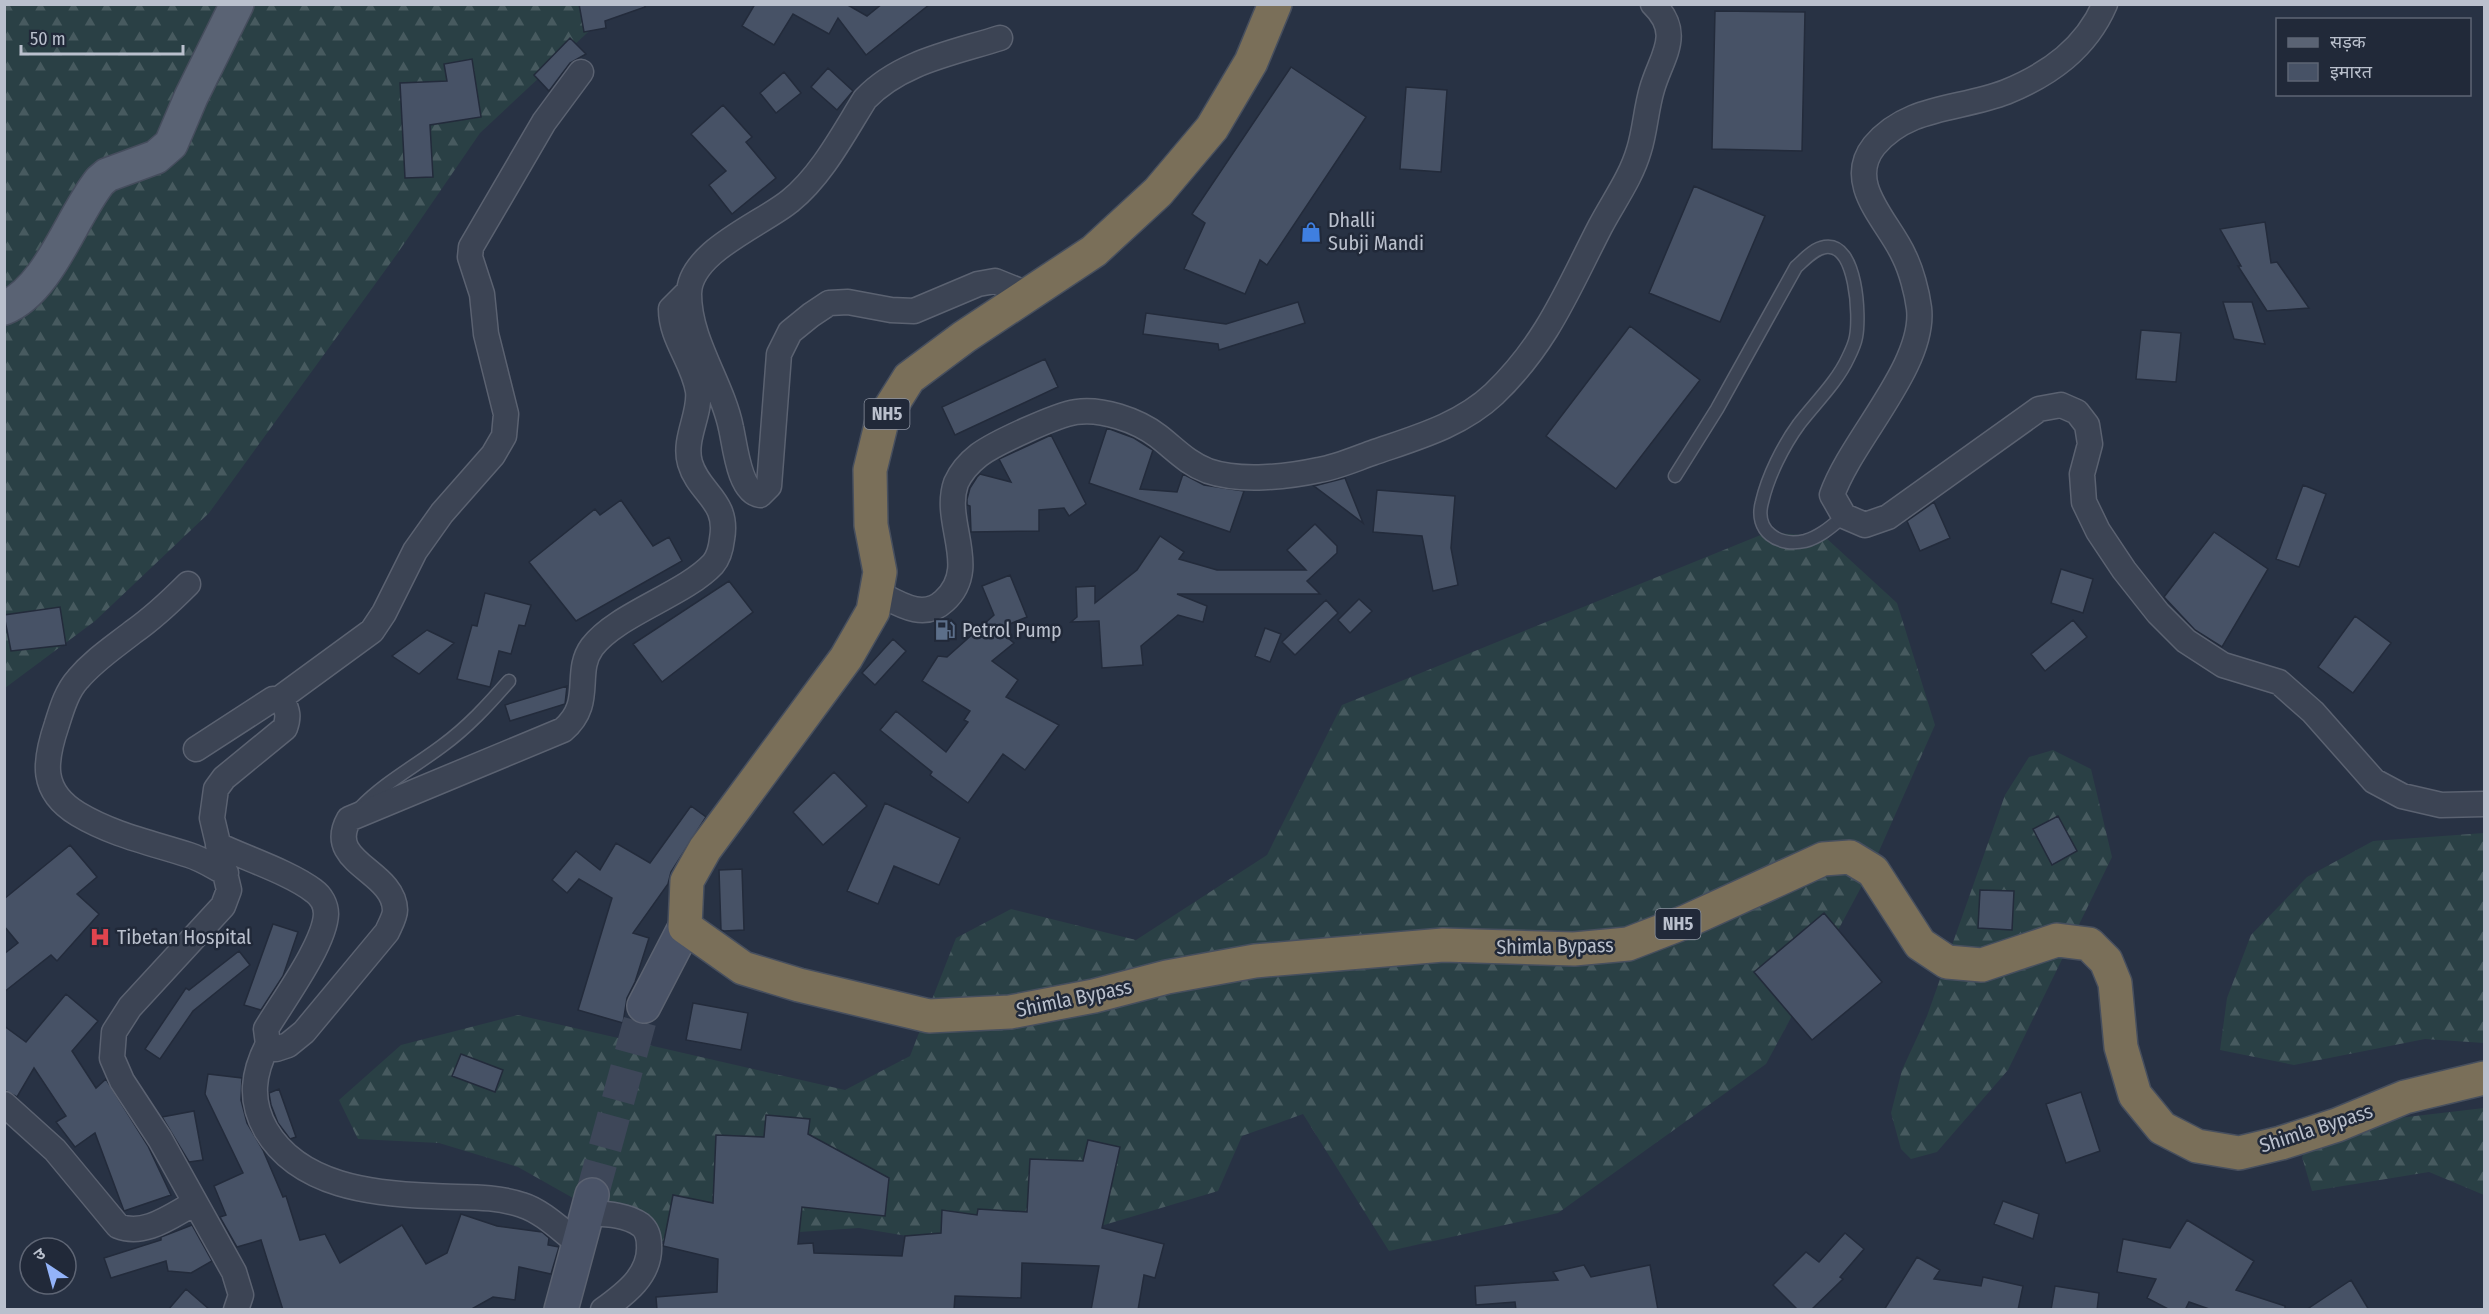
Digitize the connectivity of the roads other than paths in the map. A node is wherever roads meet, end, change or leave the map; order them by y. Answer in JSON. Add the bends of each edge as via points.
{"nodes":[{"id":1,"x":237,"y":4,"type":"edge"},
{"id":2,"x":1275,"y":4,"type":"edge"},
{"id":3,"x":1653,"y":4,"type":"edge"},
{"id":4,"x":2105,"y":4,"type":"edge"},
{"id":5,"x":1000,"y":38,"type":"dead end"},
{"id":6,"x":581,"y":72,"type":"dead end"},
{"id":7,"x":689,"y":291,"type":"junction"},
{"id":8,"x":1030,"y":295,"type":"junction"},
{"id":9,"x":4,"y":308,"type":"edge"},
{"id":10,"x":1675,"y":476,"type":"dead end"},
{"id":11,"x":1844,"y":516,"type":"junction"},
{"id":12,"x":188,"y":584,"type":"dead end"},
{"id":13,"x":876,"y":592,"type":"junction"},
{"id":14,"x":509,"y":681,"type":"dead end"},
{"id":15,"x":279,"y":699,"type":"junction"},
{"id":16,"x":195,"y":749,"type":"dead end"},
{"id":17,"x":2484,"y":804,"type":"edge"},
{"id":18,"x":349,"y":819,"type":"junction"},
{"id":19,"x":218,"y":845,"type":"junction"},
{"id":20,"x":226,"y":873,"type":"junction"},
{"id":21,"x":685,"y":927,"type":"junction"},
{"id":22,"x":644,"y":1006,"type":"tunnel mouth"},
{"id":23,"x":268,"y":1044,"type":"junction"},
{"id":24,"x":2484,"y":1078,"type":"edge"},
{"id":25,"x":4,"y":1104,"type":"edge"},
{"id":26,"x":195,"y":1203,"type":"junction"},
{"id":27,"x":586,"y":1217,"type":"junction"},
{"id":28,"x":236,"y":1310,"type":"edge"},
{"id":29,"x":561,"y":1310,"type":"edge"},
{"id":30,"x":603,"y":1310,"type":"edge"}],
"edges":[{"from":1,"to":9,"type":"main road","via":[[171,144],[156,157],[100,181],[48,265],[26,294]]},
{"from":2,"to":8,"type":"highway","number":"NH5","via":[[1251,62],[1212,128],[1158,192],[1102,243]]},
{"from":3,"to":13,"type":"street","via":[[1670,31],[1635,160],[1554,321],[1533,352],[1483,403],[1439,430],[1321,470],[1266,478],[1211,472],[1187,461],[1144,427],[1114,416],[1091,411],[1054,418],[981,453],[963,471],[955,486],[961,575],[955,591],[938,607],[923,611],[909,609]]},
{"from":4,"to":11,"type":"street","via":[[2095,27],[2079,47],[2045,72],[2005,92],[1928,111],[1898,124],[1873,148],[1862,175],[1869,197],[1904,256],[1920,309],[1914,350],[1897,384],[1840,472],[1832,495]]},
{"from":5,"to":7,"type":"street","via":[[904,69],[876,88],[814,176],[792,200],[715,251],[694,276]]},
{"from":6,"to":15,"type":"street","via":[[544,122],[471,247],[486,334],[506,414],[504,436],[415,551],[372,631]]},
{"from":7,"to":8,"type":"street","via":[[691,314],[730,421],[739,467],[750,490],[760,495],[769,486],[771,475],[779,354],[790,332],[811,315],[830,303],[848,302],[914,311],[978,284],[995,281]]},
{"from":7,"to":18,"type":"street","via":[[671,309],[671,324],[698,392],[689,461],[723,516],[720,553],[713,564],[592,647],[586,664],[582,706],[575,720],[563,730]]},
{"from":8,"to":13,"type":"highway","number":"NH5","via":[[909,378],[882,421],[870,470],[871,525],[880,573]]},
{"from":10,"to":11,"type":"lane","via":[[1717,410],[1796,267],[1812,252],[1826,246],[1839,250],[1848,260],[1858,308],[1856,338],[1847,360],[1797,426],[1778,460],[1761,504],[1761,521],[1767,534],[1779,541],[1805,541]]},
{"from":11,"to":17,"type":"street","via":[[1865,525],[1888,517],[2039,409],[2061,405],[2077,412],[2087,425],[2090,444],[2082,474],[2084,502],[2098,531],[2158,613],[2186,641],[2223,665],[2279,682],[2313,712],[2374,781],[2402,796],[2441,805]]},
{"from":12,"to":20,"type":"street","via":[[76,680],[52,737],[47,771],[52,789],[79,815],[158,848],[190,855]]},
{"from":13,"to":21,"type":"highway","number":"NH5","via":[[873,611],[846,658],[705,849],[687,881]]},
{"from":14,"to":18,"type":"lane","via":[[480,714],[370,797]]},
{"from":15,"to":16,"type":"street","via":[[273,699]]},
{"from":15,"to":19,"type":"street","via":[[289,717],[285,728],[216,789],[212,818]]},
{"from":18,"to":23,"type":"street","via":[[342,841],[348,852],[384,885],[395,912],[387,932],[304,1032],[288,1045],[276,1049]]},
{"from":19,"to":20,"type":"street"},
{"from":19,"to":23,"type":"street","via":[[315,891],[324,902],[323,926],[310,956],[266,1029]]},
{"from":20,"to":26,"type":"street","via":[[229,890],[223,906],[130,1007],[114,1032],[112,1058],[122,1081]]},
{"from":21,"to":22,"type":"main road"},
{"from":21,"to":24,"type":"highway","name":"Shimla Bypass","number":"NH5","via":[[743,968],[799,985],[929,1016],[1010,1012],[1255,961],[1443,945],[1574,949],[1628,944],[1823,859],[1850,857],[1874,871],[1920,944],[1947,962],[1982,965],[2057,940],[2089,944],[2106,961],[2115,983],[2121,1047],[2135,1095],[2162,1128],[2197,1146],[2240,1153],[2337,1125],[2405,1097]]},
{"from":23,"to":27,"type":"street","via":[[256,1066],[260,1118],[274,1144],[319,1176],[362,1190],[489,1198]]},
{"from":25,"to":26,"type":"street","via":[[55,1150],[118,1226],[131,1232],[148,1228]]},
{"from":26,"to":28,"type":"street","via":[[234,1272],[241,1295]]},
{"from":27,"to":29,"type":"main road"},
{"from":27,"to":30,"type":"street","via":[[623,1217],[641,1225],[649,1236],[650,1255],[639,1278]]}]}
